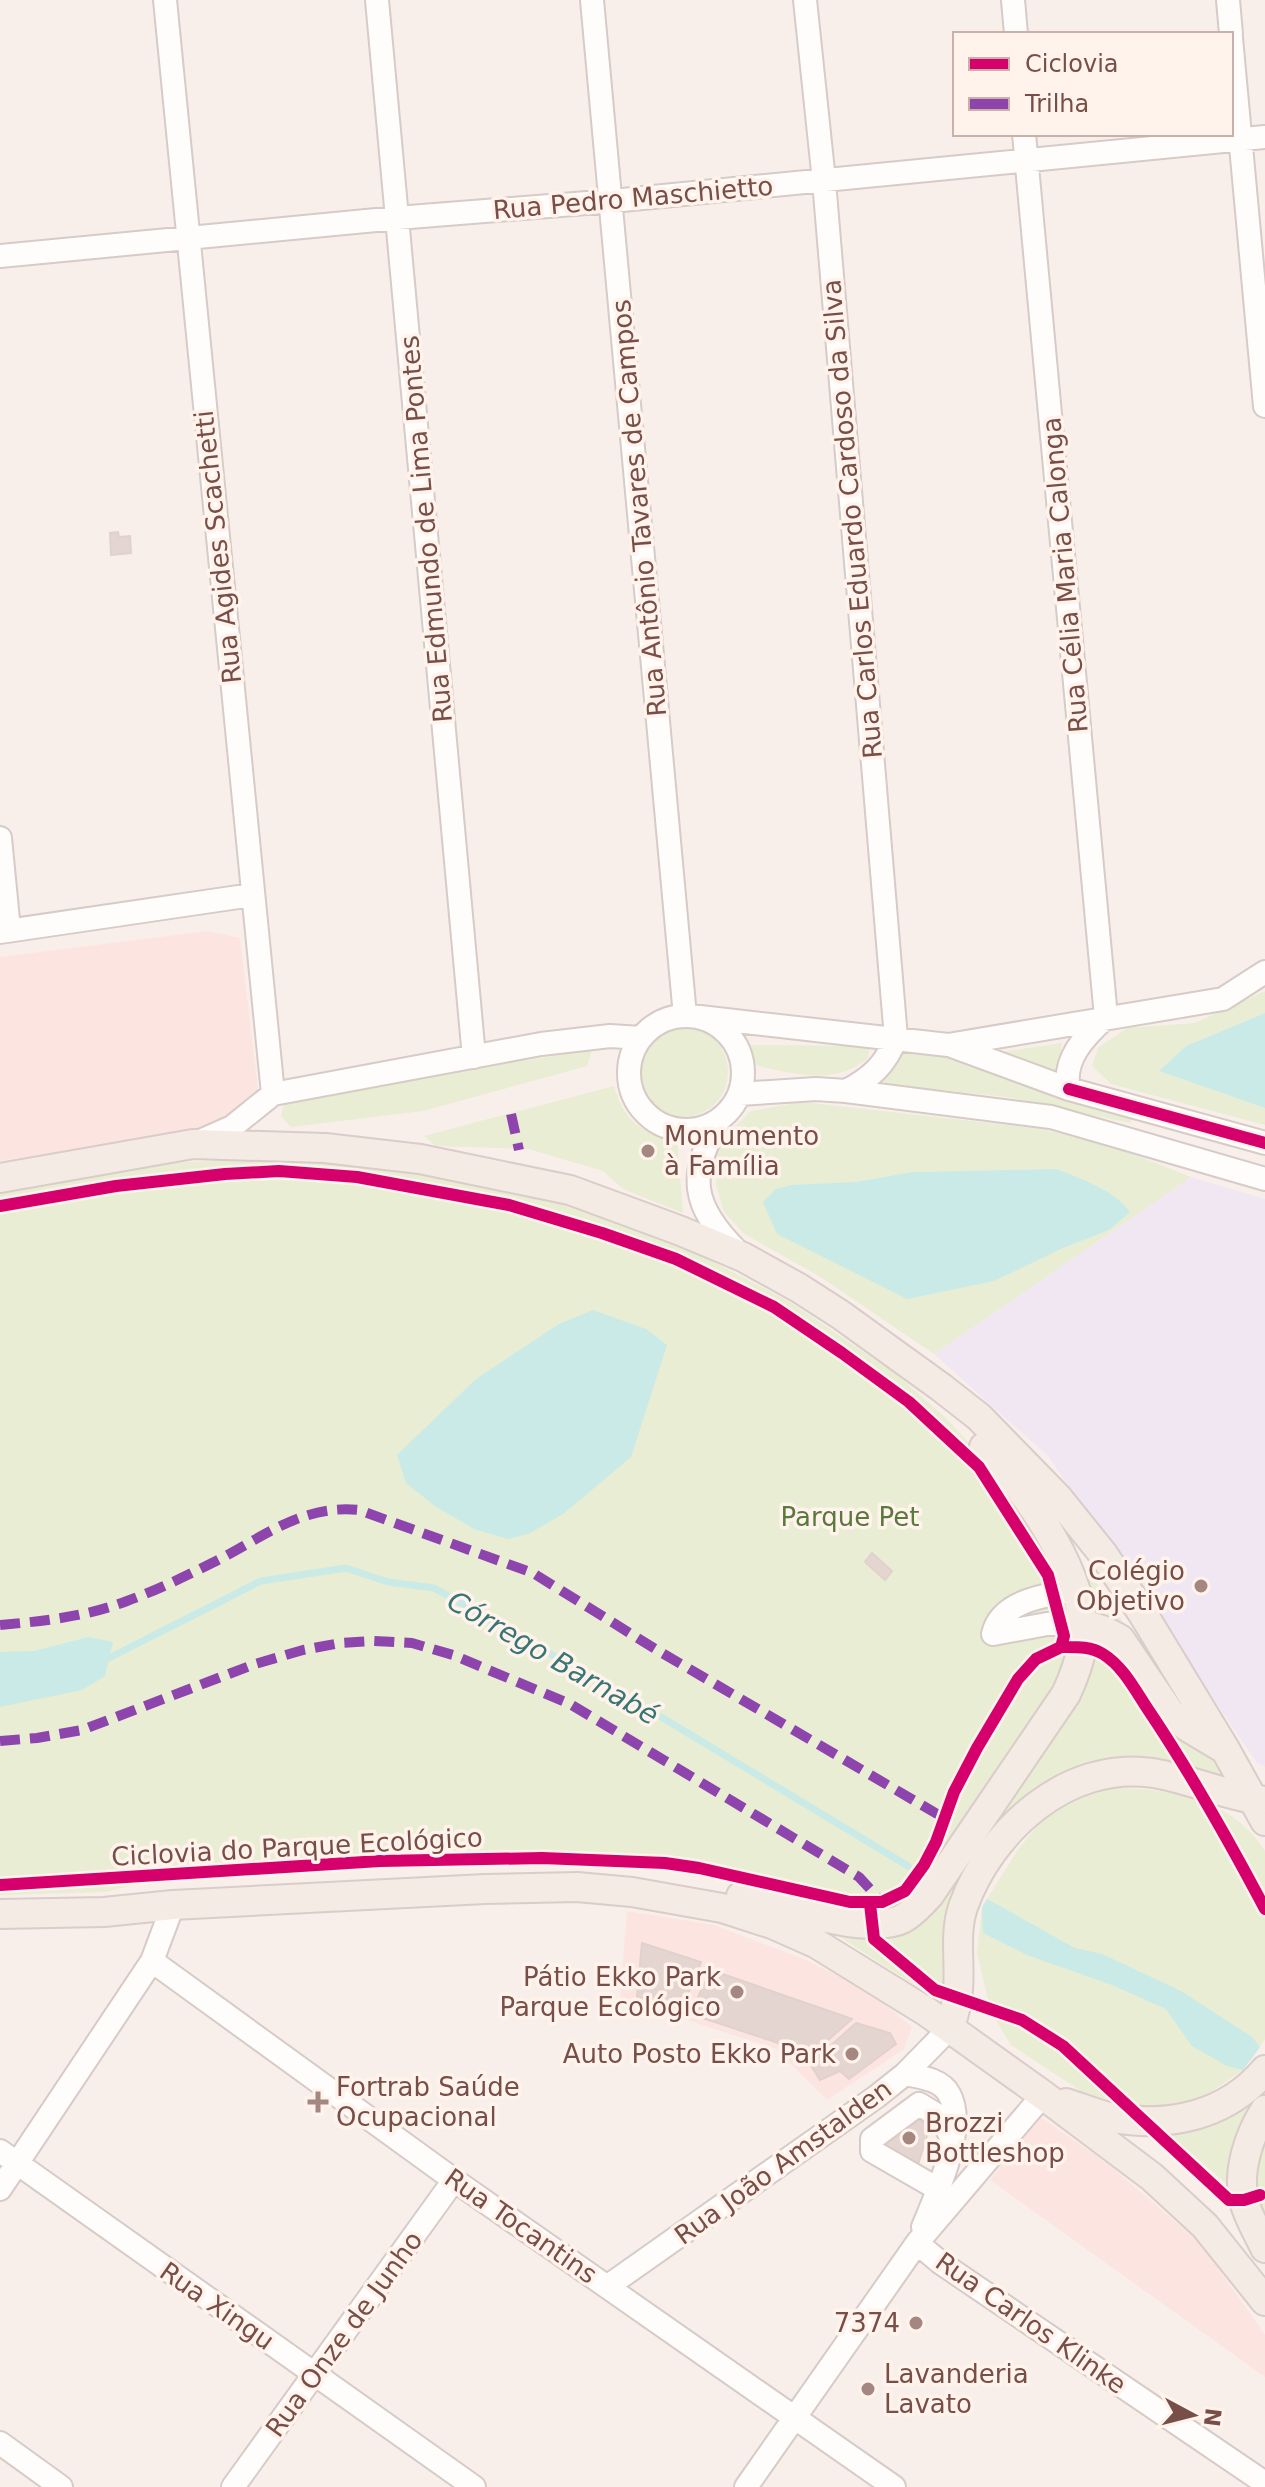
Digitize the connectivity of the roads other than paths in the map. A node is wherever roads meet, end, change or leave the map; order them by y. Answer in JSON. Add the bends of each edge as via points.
{"nodes":[{"id":1,"x":165,"y":0,"type":"edge"},
{"id":2,"x":377,"y":0,"type":"edge"},
{"id":3,"x":592,"y":0,"type":"edge"},
{"id":4,"x":805,"y":0,"type":"edge"},
{"id":5,"x":1013,"y":0,"type":"edge"},
{"id":6,"x":1228,"y":0,"type":"edge"},
{"id":7,"x":1016,"y":32,"type":"edge"},
{"id":8,"x":1231,"y":32,"type":"edge"},
{"id":9,"x":1233,"y":59,"type":"edge"},
{"id":10,"x":1024,"y":136,"type":"edge"},
{"id":11,"x":1265,"y":137,"type":"edge"},
{"id":12,"x":1240,"y":139,"type":"junction"},
{"id":13,"x":1026,"y":159,"type":"junction"},
{"id":14,"x":824,"y":181,"type":"junction"},
{"id":15,"x":612,"y":201,"type":"junction"},
{"id":16,"x":397,"y":218,"type":"junction"},
{"id":17,"x":187,"y":238,"type":"junction"},
{"id":18,"x":0,"y":256,"type":"edge"},
{"id":19,"x":1265,"y":406,"type":"edge"},
{"id":20,"x":0,"y":838,"type":"edge"},
{"id":21,"x":252,"y":895,"type":"junction"},
{"id":22,"x":5,"y":931,"type":"edge"},
{"id":23,"x":1265,"y":972,"type":"edge"},
{"id":24,"x":693,"y":1016,"type":"junction"},
{"id":25,"x":1106,"y":1017,"type":"junction"},
{"id":26,"x":641,"y":1038,"type":"junction"},
{"id":27,"x":896,"y":1038,"type":"junction"},
{"id":28,"x":948,"y":1045,"type":"junction"},
{"id":29,"x":474,"y":1057,"type":"junction"},
{"id":30,"x":1069,"y":1089,"type":"junction"},
{"id":31,"x":846,"y":1091,"type":"junction"},
{"id":32,"x":273,"y":1094,"type":"junction"},
{"id":33,"x":739,"y":1094,"type":"junction"},
{"id":34,"x":719,"y":1120,"type":"junction"},
{"id":35,"x":1265,"y":1143,"type":"edge"},
{"id":36,"x":193,"y":1144,"type":"junction"},
{"id":37,"x":0,"y":1178,"type":"edge"},
{"id":38,"x":1265,"y":1179,"type":"edge"},
{"id":39,"x":743,"y":1257,"type":"junction"},
{"id":40,"x":904,"y":1362,"type":"junction"},
{"id":41,"x":1076,"y":1590,"type":"junction"},
{"id":42,"x":1082,"y":1624,"type":"junction"},
{"id":43,"x":1225,"y":1749,"type":"junction"},
{"id":44,"x":1261,"y":1807,"type":"edge"},
{"id":45,"x":561,"y":1888,"type":"junction"},
{"id":46,"x":173,"y":1905,"type":"junction"},
{"id":47,"x":0,"y":1914,"type":"edge"},
{"id":48,"x":152,"y":1961,"type":"junction"},
{"id":49,"x":950,"y":2028,"type":"junction"},
{"id":50,"x":1265,"y":2070,"type":"edge"},
{"id":51,"x":905,"y":2074,"type":"junction"},
{"id":52,"x":1043,"y":2095,"type":"junction"},
{"id":53,"x":1265,"y":2110,"type":"edge"},
{"id":54,"x":953,"y":2141,"type":"junction"},
{"id":55,"x":8,"y":2157,"type":"edge"},
{"id":56,"x":454,"y":2180,"type":"junction"},
{"id":57,"x":0,"y":2189,"type":"edge"},
{"id":58,"x":938,"y":2189,"type":"junction"},
{"id":59,"x":917,"y":2243,"type":"junction"},
{"id":60,"x":1265,"y":2248,"type":"edge"},
{"id":61,"x":608,"y":2286,"type":"junction"},
{"id":62,"x":1265,"y":2301,"type":"edge"},
{"id":63,"x":315,"y":2375,"type":"junction"},
{"id":64,"x":794,"y":2418,"type":"junction"},
{"id":65,"x":0,"y":2443,"type":"edge"},
{"id":66,"x":1265,"y":2483,"type":"edge"},
{"id":67,"x":61,"y":2487,"type":"edge"},
{"id":68,"x":233,"y":2487,"type":"edge"},
{"id":69,"x":474,"y":2487,"type":"edge"},
{"id":70,"x":746,"y":2487,"type":"edge"},
{"id":71,"x":894,"y":2487,"type":"edge"}],
"edges":[{"from":1,"to":17,"type":"street","name":"Rua Agides Scachetti"},
{"from":2,"to":16,"type":"street","name":"Rua Edmundo de Lima Pontes"},
{"from":3,"to":15,"type":"street","name":"Rua Antônio Tavares de Campos"},
{"from":4,"to":14,"type":"street","name":"Rua Carlos Eduardo Cardoso da Silva"},
{"from":5,"to":7,"type":"street"},
{"from":6,"to":8,"type":"street"},
{"from":9,"to":12,"type":"street"},
{"from":10,"to":13,"type":"street","name":"Rua Célia Maria Calonga"},
{"from":11,"to":12,"type":"street","name":"Rua Pedro Maschietto"},
{"from":12,"to":13,"type":"street","name":"Rua Pedro Maschietto"},
{"from":12,"to":19,"type":"street"},
{"from":13,"to":14,"type":"street","name":"Rua Pedro Maschietto"},
{"from":13,"to":25,"type":"street","name":"Rua Célia Maria Calonga"},
{"from":14,"to":15,"type":"street","name":"Rua Pedro Maschietto"},
{"from":14,"to":27,"type":"street","name":"Rua Carlos Eduardo Cardoso da Silva"},
{"from":15,"to":16,"type":"street","name":"Rua Pedro Maschietto"},
{"from":15,"to":24,"type":"street","name":"Rua Antônio Tavares de Campos"},
{"from":16,"to":17,"type":"street","name":"Rua Pedro Maschietto"},
{"from":16,"to":29,"type":"street","name":"Rua Edmundo de Lima Pontes"},
{"from":17,"to":18,"type":"street","name":"Rua Pedro Maschietto"},
{"from":17,"to":21,"type":"street","name":"Rua Agides Scachetti"},
{"from":20,"to":22,"type":"street"},
{"from":21,"to":22,"type":"street"},
{"from":21,"to":32,"type":"street","name":"Rua Agides Scachetti"},
{"from":23,"to":25,"type":"street","via":[[1223,999]]},
{"from":24,"to":26,"type":"street","via":[[668,1018]]},
{"from":24,"to":27,"type":"street"},
{"from":24,"to":33,"type":"street","via":[[715,1023],[739,1051]]},
{"from":25,"to":28,"type":"street"},
{"from":25,"to":30,"type":"street","via":[[1077,1050],[1067,1078]]},
{"from":26,"to":29,"type":"street","via":[[555,1042]]},
{"from":26,"to":34,"type":"street","via":[[630,1062],[631,1087],[643,1110],[664,1126],[689,1130]]},
{"from":27,"to":28,"type":"street"},
{"from":27,"to":31,"type":"street","via":[[889,1056],[868,1080]]},
{"from":28,"to":30,"type":"street"},
{"from":29,"to":32,"type":"street"},
{"from":30,"to":35,"type":"street"},
{"from":31,"to":33,"type":"street"},
{"from":31,"to":38,"type":"street","via":[[1051,1117]]},
{"from":32,"to":36,"type":"street","via":[[232,1127]]},
{"from":33,"to":34,"type":"street"},
{"from":34,"to":39,"type":"street","via":[[697,1178],[715,1229]]},
{"from":36,"to":37,"type":"main road"},
{"from":36,"to":39,"type":"main road","via":[[325,1148],[514,1177],[570,1190]]},
{"from":39,"to":40,"type":"main road","via":[[810,1295]]},
{"from":40,"to":41,"type":"main road","via":[[1021,1491]]},
{"from":40,"to":43,"type":"main road","via":[[979,1417],[1058,1498],[1103,1554]]},
{"from":41,"to":42,"type":"main road"},
{"from":41,"to":42,"type":"street","via":[[1035,1598],[1007,1612],[993,1634]]},
{"from":42,"to":43,"type":"main road","via":[[1120,1639],[1170,1713]]},
{"from":42,"to":45,"type":"main road","via":[[1082,1646],[1066,1694],[930,1894],[899,1921],[843,1922],[732,1893],[630,1876],[587,1875]]},
{"from":43,"to":44,"type":"main road"},
{"from":44,"to":49,"type":"main road","via":[[1166,1776],[1127,1772],[1072,1786],[1024,1815],[988,1858],[963,1907],[958,1997]]},
{"from":45,"to":46,"type":"main road"},
{"from":45,"to":49,"type":"main road","via":[[678,1899],[772,1924],[817,1944]]},
{"from":46,"to":47,"type":"main road"},
{"from":46,"to":48,"type":"street"},
{"from":48,"to":55,"type":"street"},
{"from":48,"to":56,"type":"street","name":"Rua Tocantins"},
{"from":49,"to":51,"type":"street","name":"Rua João Amstalden"},
{"from":49,"to":52,"type":"main road"},
{"from":50,"to":52,"type":"main road","via":[[1230,2100],[1183,2120],[1111,2118]]},
{"from":51,"to":54,"type":"street","via":[[932,2080],[949,2093],[955,2115]]},
{"from":51,"to":61,"type":"street","name":"Rua João Amstalden"},
{"from":52,"to":59,"type":"street"},
{"from":52,"to":62,"type":"main road","via":[[1173,2196],[1205,2226]]},
{"from":53,"to":60,"type":"main road","via":[[1253,2129],[1243,2178],[1244,2200]]},
{"from":54,"to":58,"type":"street"},
{"from":54,"to":58,"type":"street","via":[[942,2118],[919,2104],[872,2139],[872,2151]]},
{"from":55,"to":57,"type":"street"},
{"from":55,"to":63,"type":"street","name":"Rua Xingu"},
{"from":56,"to":61,"type":"street","name":"Rua Tocantins"},
{"from":56,"to":63,"type":"street","name":"Rua Onze de Junho"},
{"from":58,"to":59,"type":"street"},
{"from":59,"to":64,"type":"street"},
{"from":59,"to":66,"type":"street","name":"Rua Carlos Klinke"},
{"from":61,"to":64,"type":"street","name":"Rua Tocantins"},
{"from":63,"to":68,"type":"street","name":"Rua Onze de Junho"},
{"from":63,"to":69,"type":"street","name":"Rua Xingu"},
{"from":64,"to":70,"type":"street"},
{"from":64,"to":71,"type":"street","name":"Rua Tocantins"},
{"from":65,"to":67,"type":"street"}]}
